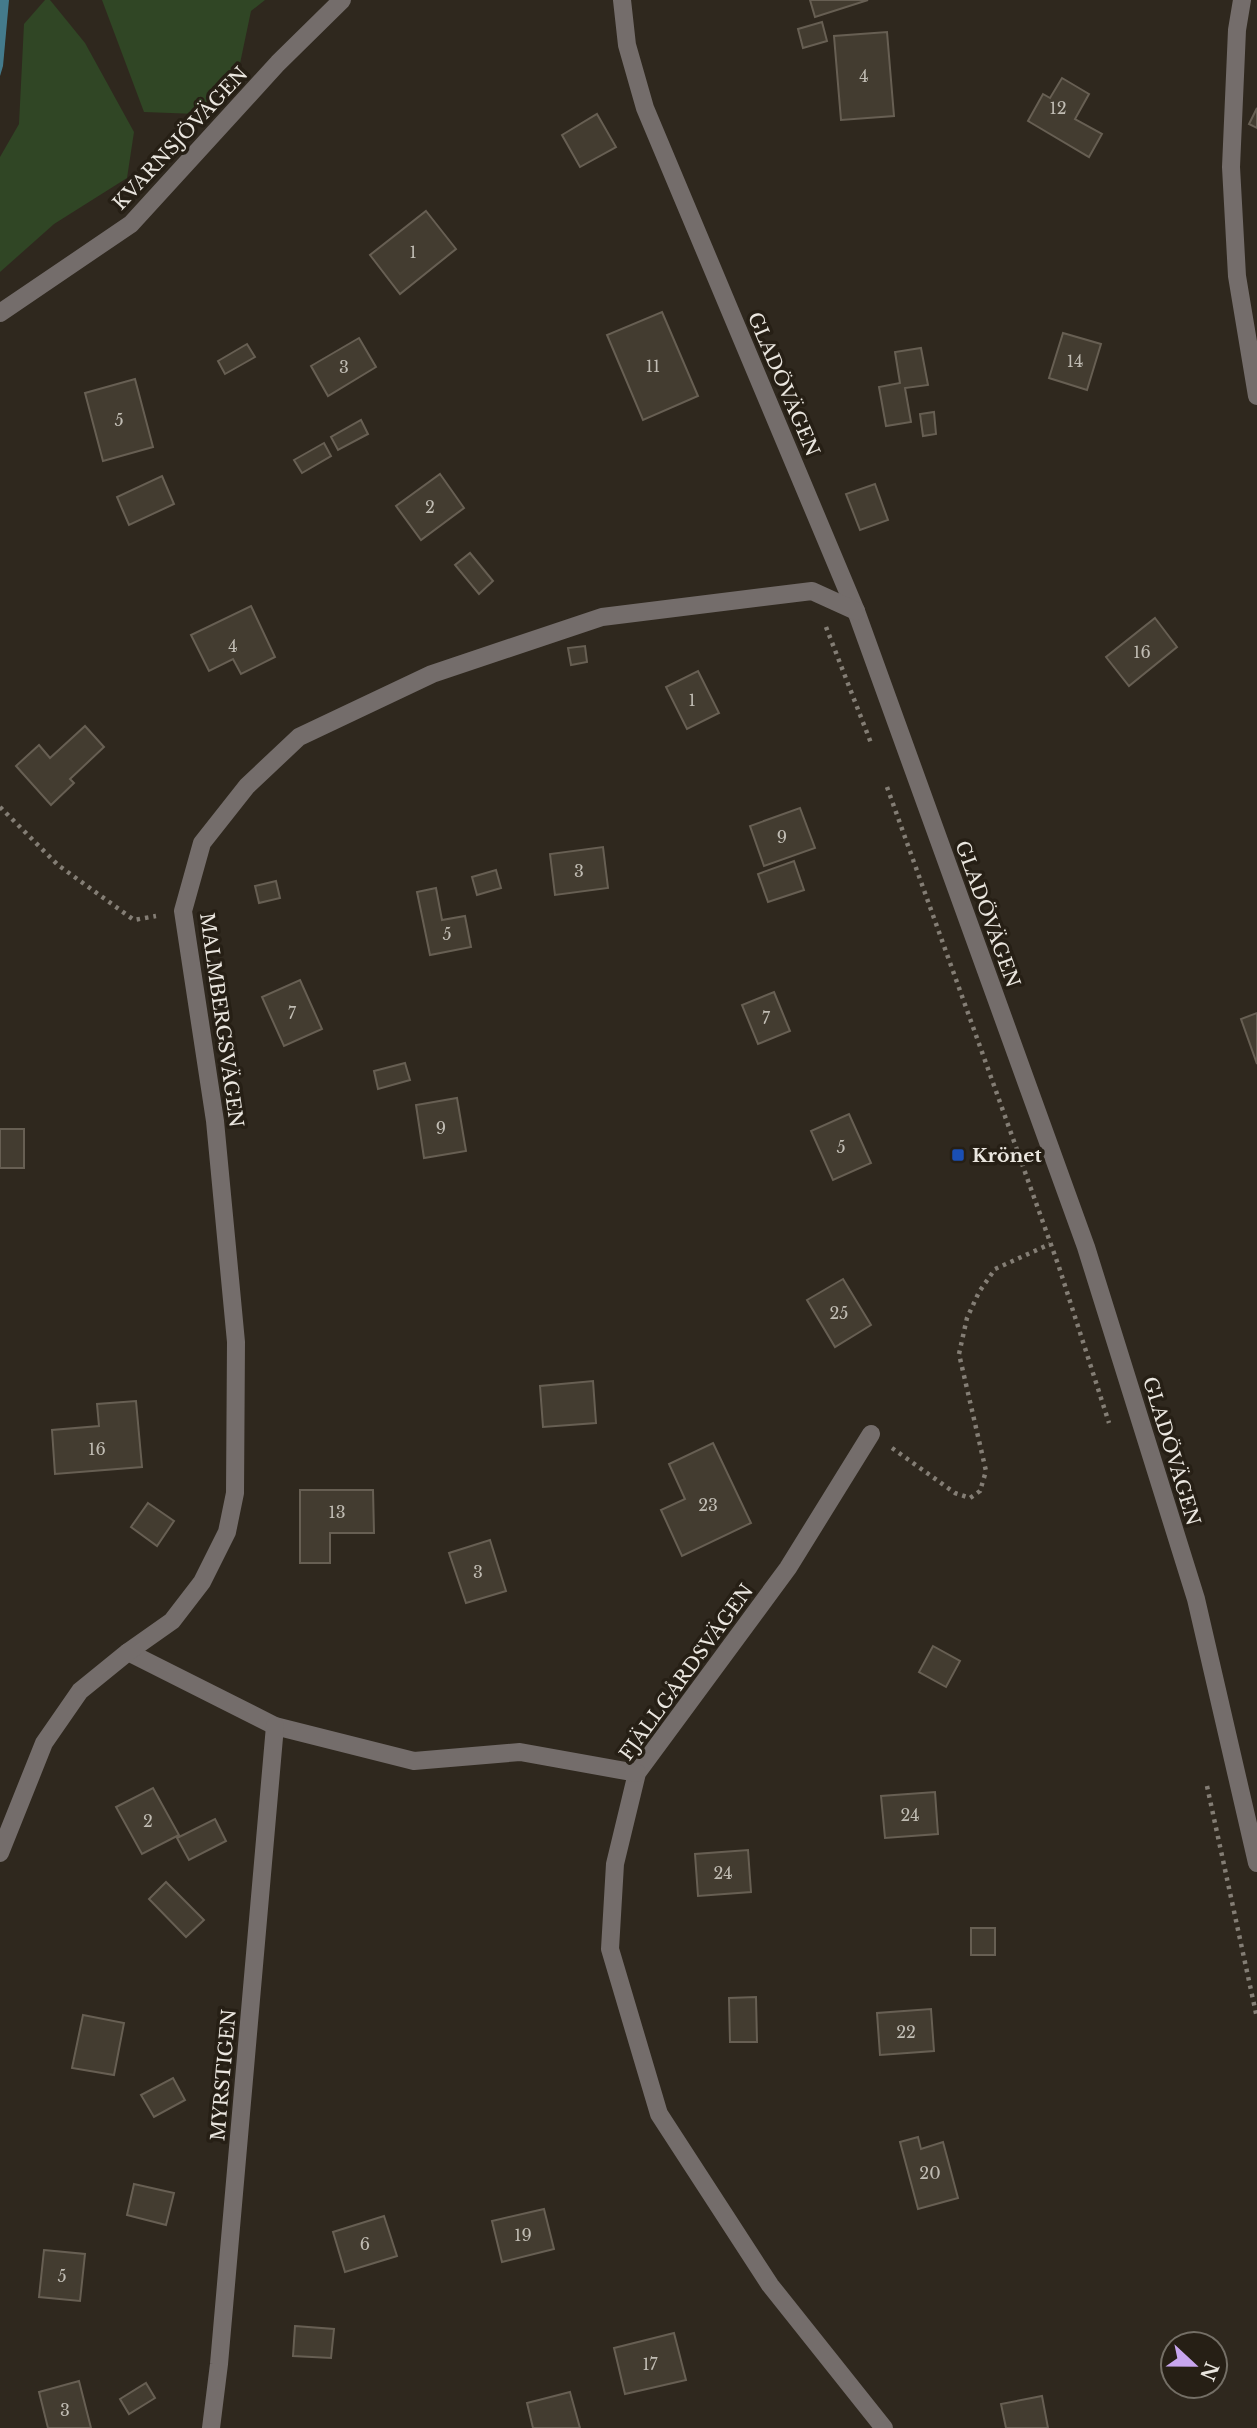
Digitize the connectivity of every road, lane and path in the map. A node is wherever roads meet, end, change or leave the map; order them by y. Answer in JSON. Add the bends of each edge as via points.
{"nodes":[{"id":1,"x":342,"y":0,"type":"edge"},
{"id":2,"x":622,"y":0,"type":"edge"},
{"id":3,"x":1242,"y":0,"type":"edge"},
{"id":4,"x":0,"y":313,"type":"edge"},
{"id":5,"x":1257,"y":396,"type":"edge"},
{"id":6,"x":812,"y":591,"type":"junction"},
{"id":7,"x":856,"y":611,"type":"junction"},
{"id":8,"x":871,"y":744,"type":"dead end"},
{"id":9,"x":885,"y":783,"type":"dead end"},
{"id":10,"x":0,"y":807,"type":"edge"},
{"id":11,"x":183,"y":911,"type":"junction"},
{"id":12,"x":1051,"y":1244,"type":"junction"},
{"id":13,"x":871,"y":1434,"type":"joint"},
{"id":14,"x":1112,"y":1435,"type":"dead end"},
{"id":15,"x":128,"y":1652,"type":"junction"},
{"id":16,"x":275,"y":1726,"type":"junction"},
{"id":17,"x":637,"y":1773,"type":"junction"},
{"id":18,"x":1205,"y":1777,"type":"dead end"},
{"id":19,"x":0,"y":1853,"type":"edge"},
{"id":20,"x":1257,"y":1863,"type":"edge"},
{"id":21,"x":1257,"y":2018,"type":"edge"},
{"id":22,"x":211,"y":2428,"type":"edge"},
{"id":23,"x":884,"y":2428,"type":"edge"}],
"edges":[{"from":1,"to":4,"type":"street","name":"KVARNSJÖVÄGEN","via":[[131,224]]},
{"from":2,"to":7,"type":"street","name":"GLADÖVÄGEN","via":[[627,45],[645,108]]},
{"from":3,"to":5,"type":"street","via":[[1231,167],[1237,276]]},
{"from":6,"to":7,"type":"street"},
{"from":6,"to":8,"type":"path"},
{"from":6,"to":11,"type":"street","name":"MALMBERGSVÄGEN","via":[[602,618],[432,674],[299,737],[247,786],[202,843]]},
{"from":7,"to":20,"type":"street","name":"GLADÖVÄGEN","via":[[1090,1260],[1196,1599]]},
{"from":9,"to":12,"type":"path"},
{"from":10,"to":11,"type":"path","via":[[58,865],[134,920]]},
{"from":11,"to":15,"type":"street","name":"MALMBERGSVÄGEN","via":[[215,1121],[235,1328],[235,1493],[227,1532],[202,1582],[172,1621]]},
{"from":12,"to":13,"type":"path","via":[[995,1269],[967,1318],[959,1354],[986,1471],[980,1491],[970,1498],[955,1493]]},
{"from":12,"to":14,"type":"path"},
{"from":13,"to":17,"type":"street","name":"FJÄLLGÅRDSVÄGEN","via":[[788,1569]]},
{"from":15,"to":16,"type":"street"},
{"from":15,"to":19,"type":"street","name":"MALMBERGSVÄGEN","via":[[80,1691],[44,1742]]},
{"from":16,"to":17,"type":"street","via":[[414,1761],[520,1752]]},
{"from":16,"to":22,"type":"street","name":"MYRSTIGEN"},
{"from":17,"to":23,"type":"street","name":"FJÄLLGÅRDSVÄGEN","via":[[615,1864],[610,1949],[659,2113],[770,2285]]},
{"from":18,"to":21,"type":"path"}]}
